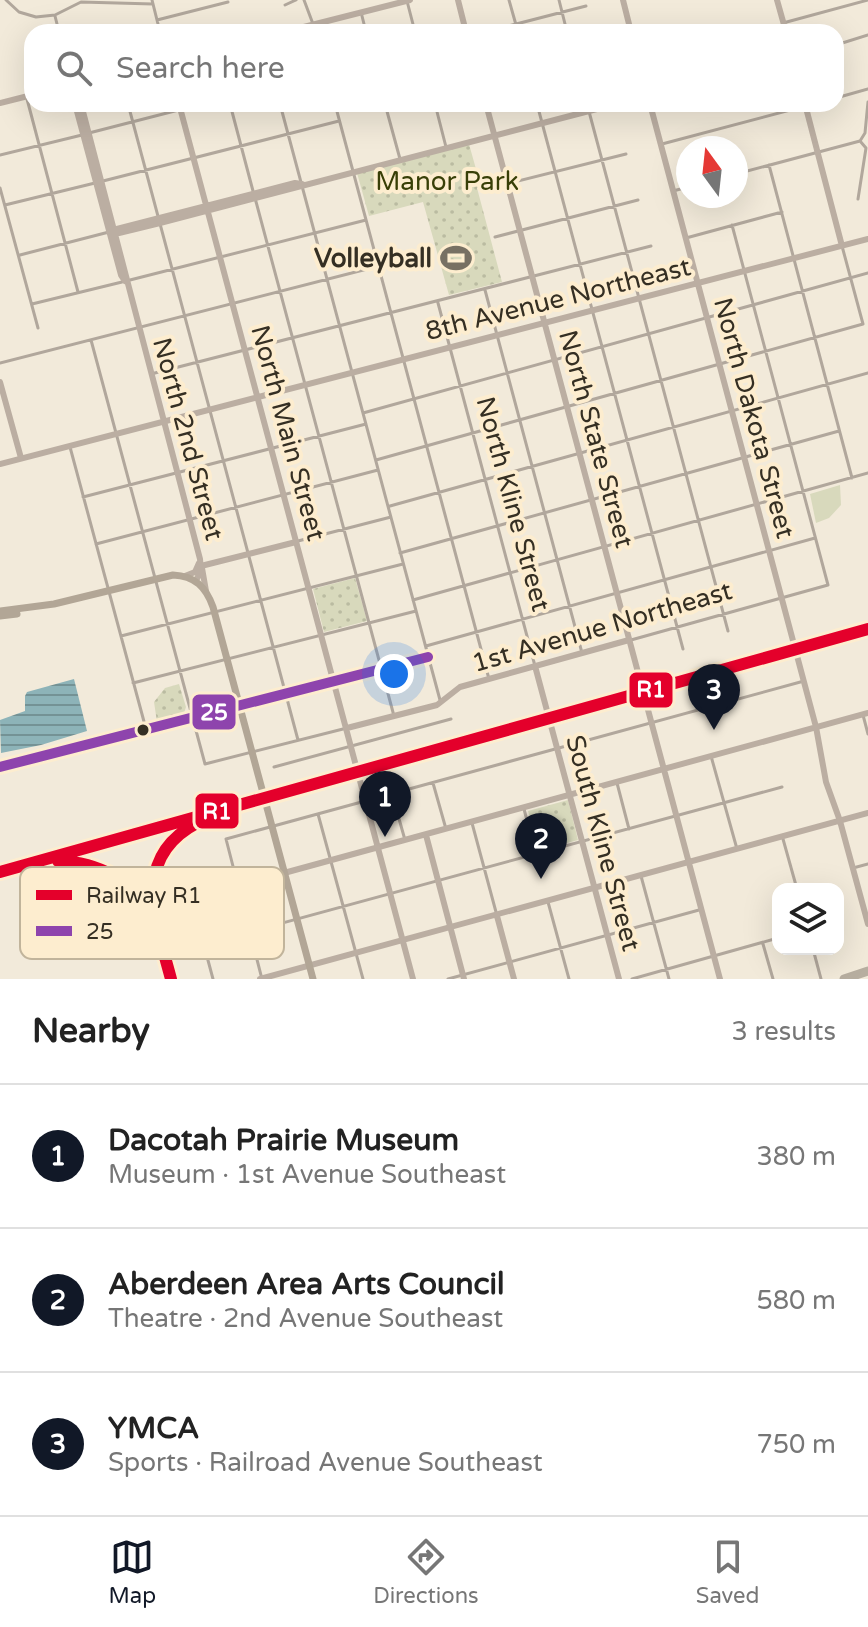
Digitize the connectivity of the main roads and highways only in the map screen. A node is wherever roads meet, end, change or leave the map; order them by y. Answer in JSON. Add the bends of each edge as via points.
{"nodes":[{"id":1,"x":0,"y":614,"type":"edge"},
{"id":2,"x":282,"y":867,"type":"edge"},
{"id":3,"x":284,"y":873,"type":"edge"},
{"id":4,"x":868,"y":971,"type":"edge"},
{"id":5,"x":313,"y":979,"type":"edge"},
{"id":6,"x":844,"y":979,"type":"edge"}],
"edges":[{"from":1,"to":2,"type":"main road","name":"North 2nd Street","via":[[155,578],[185,576],[196,581],[214,612]]},
{"from":3,"to":5,"type":"main road","name":"North 2nd Street"},
{"from":4,"to":6,"type":"highway"}]}
